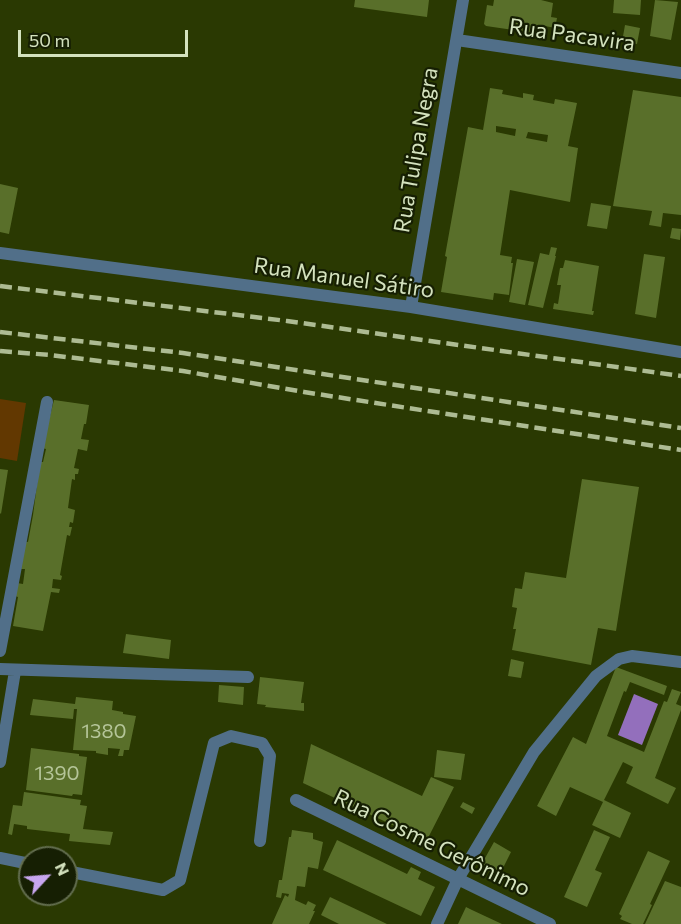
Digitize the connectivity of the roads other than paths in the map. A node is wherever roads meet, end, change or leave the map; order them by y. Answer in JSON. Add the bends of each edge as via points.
{"nodes":[{"id":1,"x":463,"y":0,"type":"edge"},
{"id":2,"x":457,"y":40,"type":"junction"},
{"id":3,"x":681,"y":73,"type":"edge"},
{"id":4,"x":0,"y":253,"type":"edge"},
{"id":5,"x":411,"y":307,"type":"junction"},
{"id":6,"x":681,"y":352,"type":"edge"},
{"id":7,"x":47,"y":402,"type":"dead end"},
{"id":8,"x":0,"y":651,"type":"edge"},
{"id":9,"x":681,"y":662,"type":"edge"},
{"id":10,"x":0,"y":669,"type":"edge"},
{"id":11,"x":15,"y":670,"type":"junction"},
{"id":12,"x":249,"y":677,"type":"dead end"},
{"id":13,"x":0,"y":762,"type":"edge"},
{"id":14,"x":296,"y":800,"type":"dead end"},
{"id":15,"x":260,"y":840,"type":"dead end"},
{"id":16,"x":0,"y":858,"type":"edge"},
{"id":17,"x":18,"y":862,"type":"edge"},
{"id":18,"x":78,"y":873,"type":"edge"},
{"id":19,"x":459,"y":879,"type":"junction"},
{"id":20,"x":437,"y":924,"type":"edge"},
{"id":21,"x":550,"y":924,"type":"edge"}],
"edges":[{"from":1,"to":2,"type":"street","name":"Rua Tulipa Negra"},
{"from":2,"to":3,"type":"street","name":"Rua Pacavira"},
{"from":2,"to":5,"type":"street","name":"Rua Tulipa Negra"},
{"from":4,"to":5,"type":"street","name":"Rua Manuel Sátiro"},
{"from":5,"to":6,"type":"street","name":"Rua Manuel Sátiro"},
{"from":7,"to":8,"type":"street"},
{"from":9,"to":19,"type":"street","via":[[632,656],[619,659],[596,676],[534,752]]},
{"from":10,"to":11,"type":"street"},
{"from":11,"to":12,"type":"street"},
{"from":11,"to":13,"type":"street"},
{"from":14,"to":19,"type":"street","name":"Rua Cosme Gerônimo"},
{"from":15,"to":18,"type":"street","via":[[270,756],[262,743],[231,736],[214,743],[180,880],[163,890]]},
{"from":16,"to":17,"type":"street"},
{"from":19,"to":20,"type":"street"},
{"from":19,"to":21,"type":"street","name":"Rua Cosme Gerônimo"}]}
